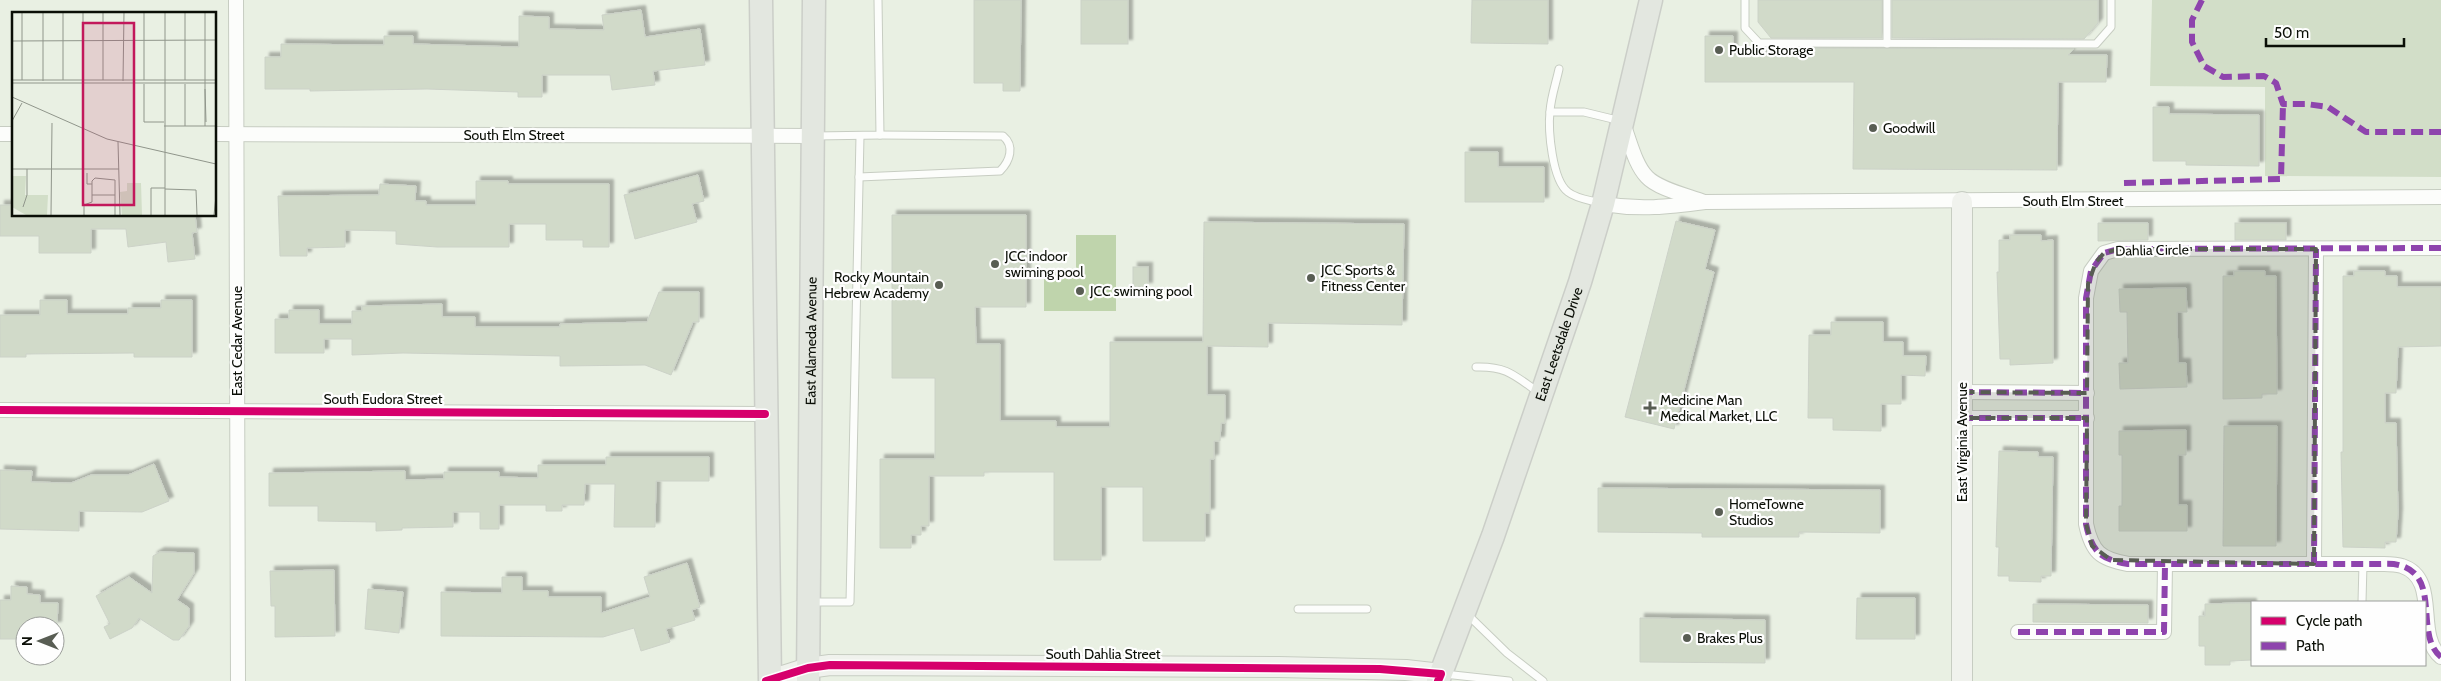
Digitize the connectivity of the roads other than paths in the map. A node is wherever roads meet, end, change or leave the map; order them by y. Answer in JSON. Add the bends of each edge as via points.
{"nodes":[{"id":1,"x":236,"y":0,"type":"edge"},
{"id":2,"x":761,"y":0,"type":"edge"},
{"id":3,"x":814,"y":0,"type":"edge"},
{"id":4,"x":878,"y":0,"type":"edge"},
{"id":5,"x":1651,"y":0,"type":"edge"},
{"id":6,"x":1745,"y":0,"type":"edge"},
{"id":7,"x":1887,"y":0,"type":"edge"},
{"id":8,"x":2111,"y":0,"type":"edge"},
{"id":9,"x":1887,"y":44,"type":"junction"},
{"id":10,"x":1559,"y":69,"type":"dead end"},
{"id":11,"x":1550,"y":112,"type":"junction"},
{"id":12,"x":1622,"y":122,"type":"junction"},
{"id":13,"x":216,"y":134,"type":"edge"},
{"id":14,"x":236,"y":134,"type":"junction"},
{"id":15,"x":880,"y":135,"type":"junction"},
{"id":16,"x":763,"y":136,"type":"junction"},
{"id":17,"x":813,"y":136,"type":"junction"},
{"id":18,"x":860,"y":136,"type":"junction"},
{"id":19,"x":859,"y":177,"type":"junction"},
{"id":20,"x":2441,"y":197,"type":"edge"},
{"id":21,"x":1705,"y":202,"type":"junction"},
{"id":22,"x":1962,"y":202,"type":"junction"},
{"id":23,"x":1603,"y":204,"type":"junction"},
{"id":24,"x":2441,"y":248,"type":"edge"},
{"id":25,"x":2316,"y":249,"type":"junction"},
{"id":26,"x":1476,"y":368,"type":"dead end"},
{"id":27,"x":1961,"y":392,"type":"junction"},
{"id":28,"x":2087,"y":393,"type":"junction"},
{"id":29,"x":1542,"y":395,"type":"junction"},
{"id":30,"x":0,"y":410,"type":"edge"},
{"id":31,"x":237,"y":411,"type":"junction"},
{"id":32,"x":766,"y":414,"type":"junction"},
{"id":33,"x":1961,"y":418,"type":"junction"},
{"id":34,"x":2087,"y":418,"type":"junction"},
{"id":35,"x":2165,"y":564,"type":"junction"},
{"id":36,"x":2314,"y":564,"type":"junction"},
{"id":37,"x":2363,"y":564,"type":"junction"},
{"id":38,"x":2362,"y":601,"type":"edge"},
{"id":39,"x":809,"y":602,"type":"junction"},
{"id":40,"x":1367,"y":608,"type":"dead end"},
{"id":41,"x":1298,"y":610,"type":"dead end"},
{"id":42,"x":1466,"y":612,"type":"junction"},
{"id":43,"x":2018,"y":632,"type":"dead end"},
{"id":44,"x":2441,"y":657,"type":"edge"},
{"id":45,"x":808,"y":675,"type":"edge"},
{"id":46,"x":1440,"y":677,"type":"edge"},
{"id":47,"x":238,"y":681,"type":"edge"},
{"id":48,"x":769,"y":681,"type":"edge"},
{"id":49,"x":1509,"y":681,"type":"edge"},
{"id":50,"x":1543,"y":681,"type":"edge"},
{"id":51,"x":1962,"y":681,"type":"edge"}],
"edges":[{"from":1,"to":14,"type":"street","name":"East Cedar Avenue"},
{"from":2,"to":16,"type":"main road"},
{"from":3,"to":17,"type":"main road","name":"East Alameda Avenue"},
{"from":4,"to":15,"type":"lane"},
{"from":5,"to":12,"type":"main road","name":"East Leetsdale Drive"},
{"from":6,"to":9,"type":"lane","via":[[1745,28],[1759,43]]},
{"from":7,"to":9,"type":"lane"},
{"from":8,"to":9,"type":"lane","via":[[2111,26],[2096,44]]},
{"from":10,"to":11,"type":"lane"},
{"from":11,"to":12,"type":"lane","via":[[1584,112]]},
{"from":11,"to":23,"type":"lane","via":[[1558,180],[1567,192],[1576,197]]},
{"from":12,"to":21,"type":"street","name":"South Elm Street","via":[[1640,167],[1649,179]]},
{"from":12,"to":23,"type":"main road","name":"East Leetsdale Drive"},
{"from":13,"to":14,"type":"street","name":"South Elm Street"},
{"from":14,"to":16,"type":"street","name":"South Elm Street"},
{"from":14,"to":31,"type":"street","name":"East Cedar Avenue"},
{"from":15,"to":18,"type":"lane"},
{"from":15,"to":19,"type":"lane","via":[[1003,136],[1008,140],[1010,149],[1008,163],[1000,171]]},
{"from":16,"to":17,"type":"street","name":"South Elm Street"},
{"from":16,"to":32,"type":"main road"},
{"from":17,"to":18,"type":"lane"},
{"from":17,"to":39,"type":"main road","name":"East Alameda Avenue"},
{"from":18,"to":19,"type":"lane"},
{"from":19,"to":39,"type":"lane","via":[[850,602]]},
{"from":20,"to":22,"type":"street","name":"South Elm Street"},
{"from":21,"to":22,"type":"street","name":"South Elm Street"},
{"from":21,"to":23,"type":"street","name":"South Elm Street","via":[[1654,209]]},
{"from":22,"to":27,"type":"street","name":"East Virginia Avenue"},
{"from":23,"to":29,"type":"main road","name":"East Leetsdale Drive"},
{"from":24,"to":25,"type":"street","name":"Dahlia Circle"},
{"from":25,"to":28,"type":"street","name":"Dahlia Circle","via":[[2118,249],[2104,252],[2096,262],[2088,284]]},
{"from":25,"to":36,"type":"street"},
{"from":26,"to":29,"type":"lane","via":[[1508,370]]},
{"from":27,"to":28,"type":"street"},
{"from":27,"to":33,"type":"street","name":"East Virginia Avenue"},
{"from":28,"to":34,"type":"street","name":"Dahlia Circle"},
{"from":29,"to":42,"type":"main road","name":"East Leetsdale Drive"},
{"from":30,"to":31,"type":"street","name":"South Eudora Street"},
{"from":31,"to":32,"type":"street","name":"South Eudora Street"},
{"from":31,"to":47,"type":"street","name":"East Cedar Avenue"},
{"from":32,"to":48,"type":"main road"},
{"from":33,"to":34,"type":"street"},
{"from":33,"to":51,"type":"street","name":"East Virginia Avenue"},
{"from":34,"to":35,"type":"street","name":"Dahlia Circle","via":[[2086,524],[2092,546],[2111,560],[2128,564]]},
{"from":35,"to":36,"type":"street","name":"Dahlia Circle"},
{"from":35,"to":43,"type":"street","via":[[2164,632]]},
{"from":36,"to":37,"type":"street","name":"Dahlia Circle"},
{"from":37,"to":38,"type":"lane"},
{"from":37,"to":44,"type":"street","name":"Dahlia Circle","via":[[2399,565],[2416,572],[2423,580],[2429,602],[2430,635],[2436,653]]},
{"from":39,"to":45,"type":"main road","name":"East Alameda Avenue"},
{"from":40,"to":41,"type":"lane"},
{"from":42,"to":46,"type":"main road","name":"East Leetsdale Drive"},
{"from":42,"to":50,"type":"lane","via":[[1506,653]]},
{"from":45,"to":46,"type":"street","name":"South Dahlia Street","via":[[830,665],[1269,666],[1406,670]]},
{"from":45,"to":48,"type":"street","name":"South Dahlia Street"},
{"from":46,"to":49,"type":"lane"}]}
